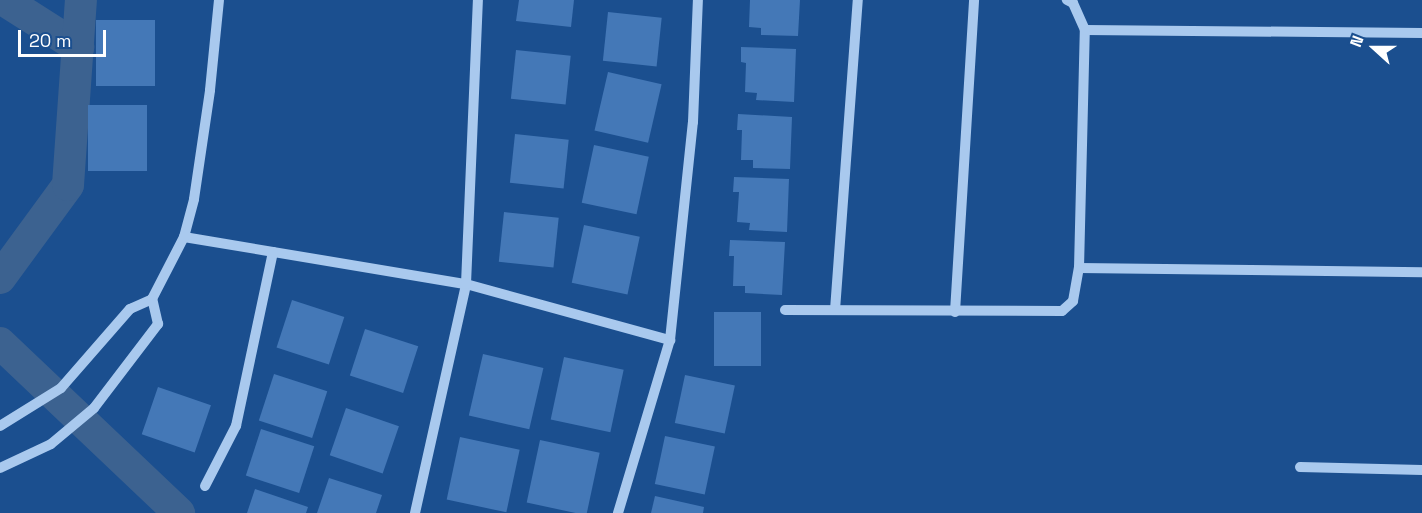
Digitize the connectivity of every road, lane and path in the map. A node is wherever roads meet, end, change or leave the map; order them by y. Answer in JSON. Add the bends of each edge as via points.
{"nodes":[{"id":1,"x":219,"y":0,"type":"edge"},
{"id":2,"x":478,"y":0,"type":"edge"},
{"id":3,"x":698,"y":0,"type":"edge"},
{"id":4,"x":858,"y":0,"type":"edge"},
{"id":5,"x":974,"y":0,"type":"edge"},
{"id":6,"x":1067,"y":0,"type":"edge"},
{"id":7,"x":1085,"y":30,"type":"junction"},
{"id":8,"x":1422,"y":33,"type":"edge"},
{"id":9,"x":184,"y":237,"type":"junction"},
{"id":10,"x":273,"y":252,"type":"junction"},
{"id":11,"x":1079,"y":268,"type":"junction"},
{"id":12,"x":1422,"y":272,"type":"edge"},
{"id":13,"x":466,"y":284,"type":"junction"},
{"id":14,"x":152,"y":298,"type":"junction"},
{"id":15,"x":785,"y":310,"type":"dead end"},
{"id":16,"x":835,"y":310,"type":"junction"},
{"id":17,"x":955,"y":312,"type":"junction"},
{"id":18,"x":670,"y":340,"type":"junction"},
{"id":19,"x":0,"y":426,"type":"edge"},
{"id":20,"x":1300,"y":467,"type":"dead end"},
{"id":21,"x":0,"y":468,"type":"edge"},
{"id":22,"x":1422,"y":470,"type":"edge"},
{"id":23,"x":205,"y":486,"type":"dead end"},
{"id":24,"x":415,"y":513,"type":"edge"},
{"id":25,"x":618,"y":513,"type":"edge"}],
"edges":[{"from":1,"to":9,"type":"street","via":[[194,199]]},
{"from":2,"to":13,"type":"street"},
{"from":3,"to":18,"type":"street","via":[[693,122]]},
{"from":4,"to":16,"type":"street"},
{"from":5,"to":17,"type":"street"},
{"from":6,"to":7,"type":"street","via":[[1073,3]]},
{"from":7,"to":8,"type":"street"},
{"from":7,"to":11,"type":"street"},
{"from":9,"to":10,"type":"street"},
{"from":9,"to":14,"type":"street"},
{"from":10,"to":13,"type":"street"},
{"from":10,"to":23,"type":"street","via":[[237,426]]},
{"from":11,"to":12,"type":"street"},
{"from":11,"to":17,"type":"street","via":[[1073,301],[1062,311]]},
{"from":13,"to":18,"type":"street"},
{"from":13,"to":24,"type":"street"},
{"from":14,"to":19,"type":"street","via":[[130,309],[61,388]]},
{"from":14,"to":21,"type":"street","via":[[158,324],[94,408],[51,444]]},
{"from":15,"to":16,"type":"street"},
{"from":16,"to":17,"type":"street"},
{"from":18,"to":25,"type":"street"},
{"from":20,"to":22,"type":"street"}]}
